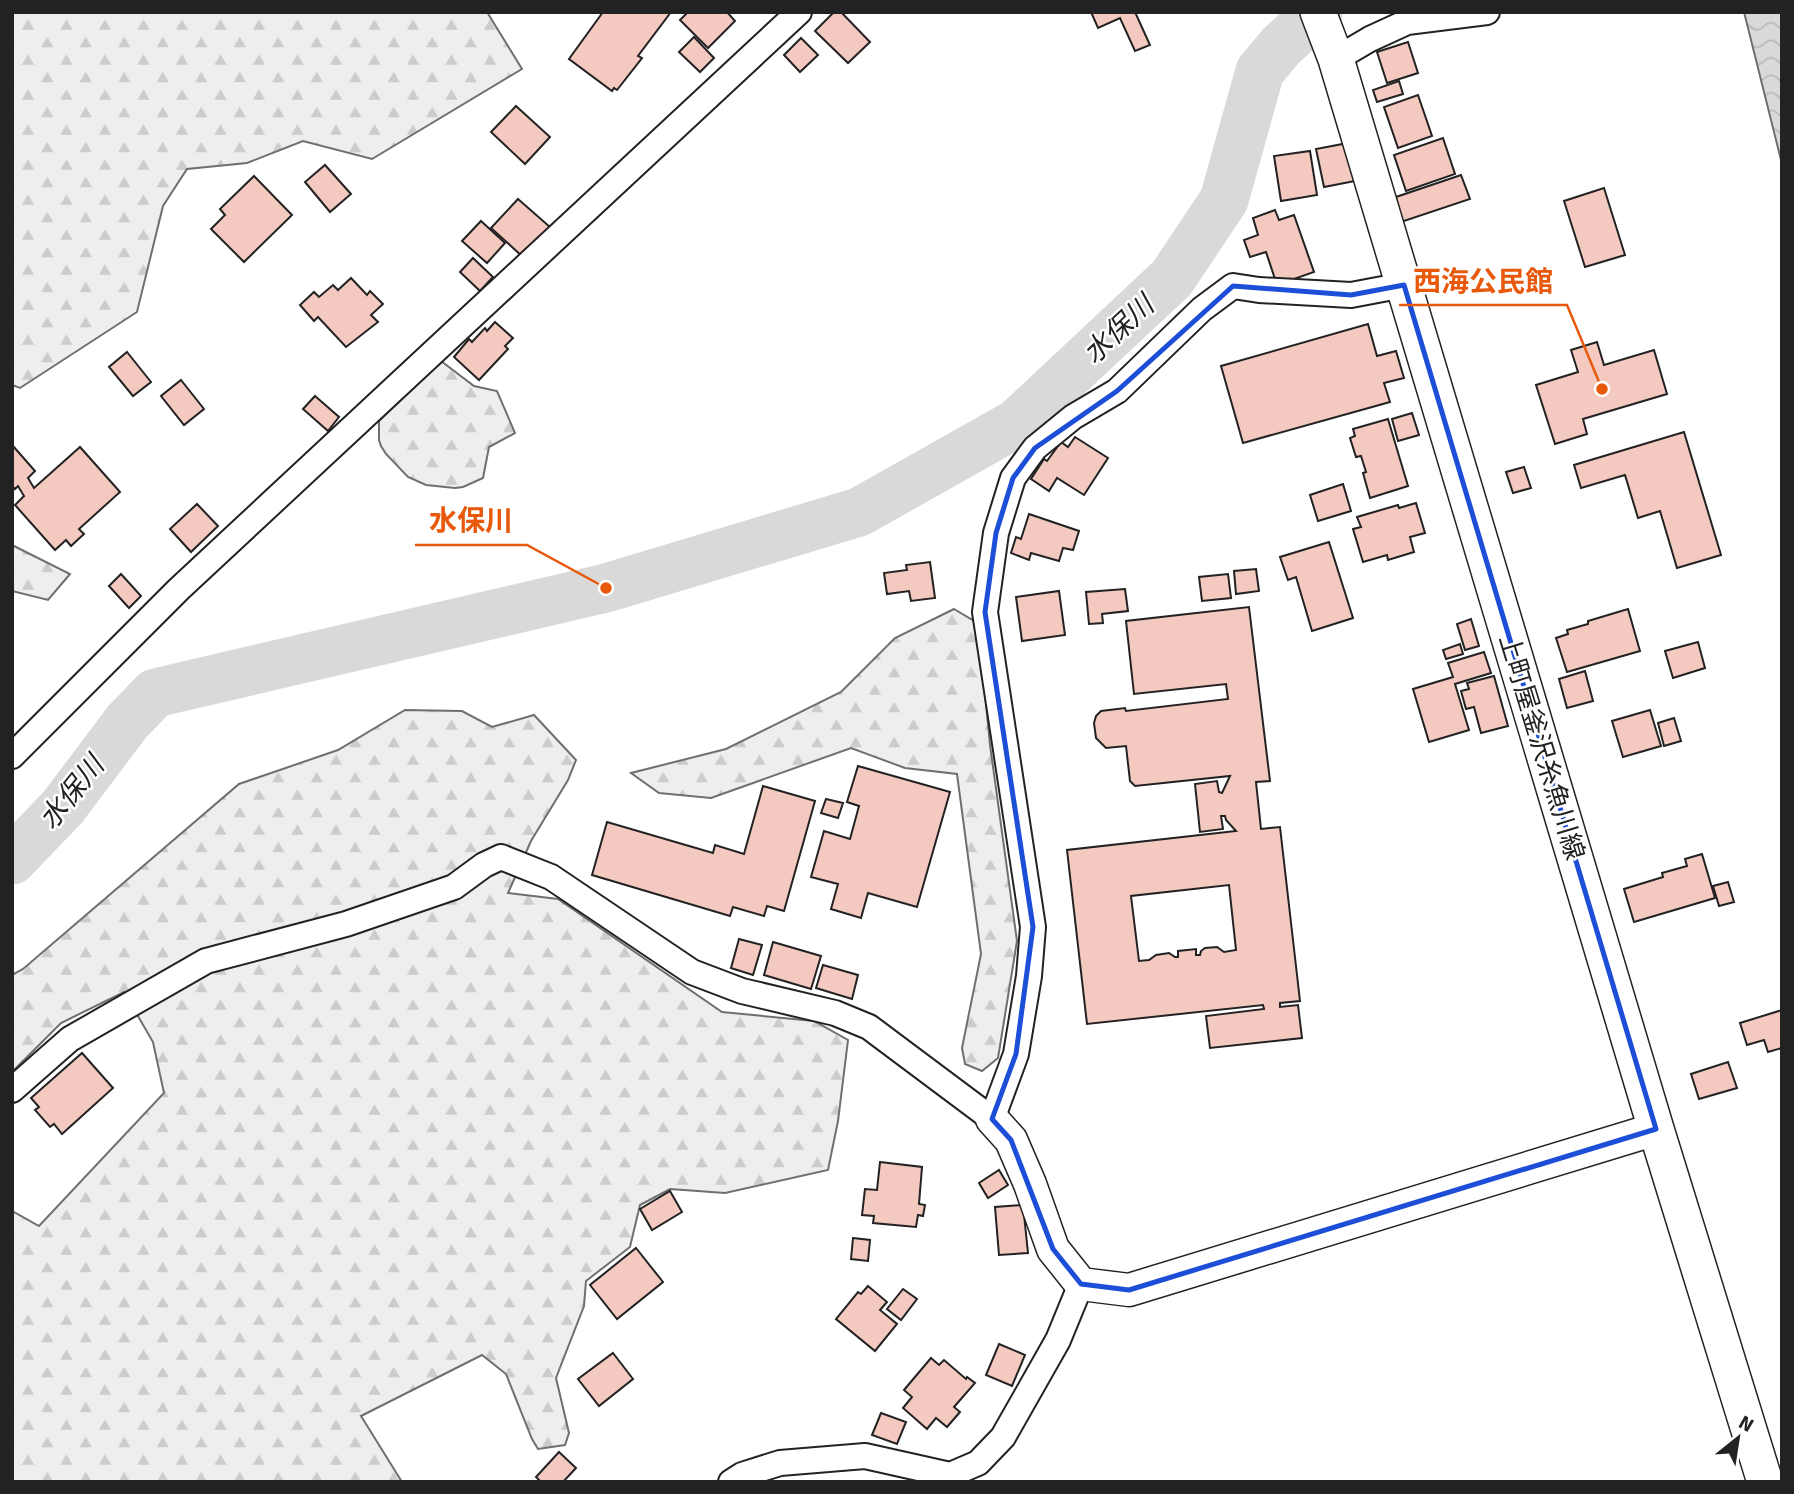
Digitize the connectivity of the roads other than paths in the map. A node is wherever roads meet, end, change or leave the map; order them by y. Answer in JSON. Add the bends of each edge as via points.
{"nodes":[{"id":1,"x":799,"y":12,"type":"edge"},
{"id":2,"x":1318,"y":12,"type":"edge"},
{"id":3,"x":1487,"y":12,"type":"edge"},
{"id":4,"x":1334,"y":54,"type":"junction"},
{"id":5,"x":1404,"y":285,"type":"junction"},
{"id":6,"x":12,"y":756,"type":"edge"},
{"id":7,"x":12,"y":1090,"type":"edge"},
{"id":8,"x":992,"y":1119,"type":"junction"},
{"id":9,"x":1656,"y":1129,"type":"junction"},
{"id":10,"x":1081,"y":1284,"type":"junction"},
{"id":11,"x":731,"y":1482,"type":"edge"},
{"id":12,"x":1765,"y":1482,"type":"edge"}],
"edges":[{"from":1,"to":6,"type":"street","via":[[179,589]]},
{"from":2,"to":4,"type":"main road","name":"上町屋釜沢糸魚川線"},
{"from":3,"to":4,"type":"street","via":[[1408,22]]},
{"from":4,"to":5,"type":"main road","name":"上町屋釜沢糸魚川線"},
{"from":5,"to":8,"type":"street","via":[[1351,295],[1233,286],[1202,309],[1117,391],[1035,448],[1013,478],[996,533],[985,612],[1033,927],[1016,1054]]},
{"from":5,"to":9,"type":"main road","name":"上町屋釜沢糸魚川線"},
{"from":7,"to":8,"type":"street","via":[[70,1039],[206,961],[346,924],[454,887],[501,856],[551,877],[692,972],[869,1027]]},
{"from":8,"to":10,"type":"street","via":[[1011,1140],[1053,1249]]},
{"from":9,"to":10,"type":"street","via":[[1129,1290]]},
{"from":9,"to":12,"type":"main road","name":"上町屋釜沢糸魚川線"},
{"from":10,"to":11,"type":"street","via":[[1058,1340],[1017,1413],[1003,1437],[978,1463],[950,1475],[865,1456],[780,1463]]}]}
